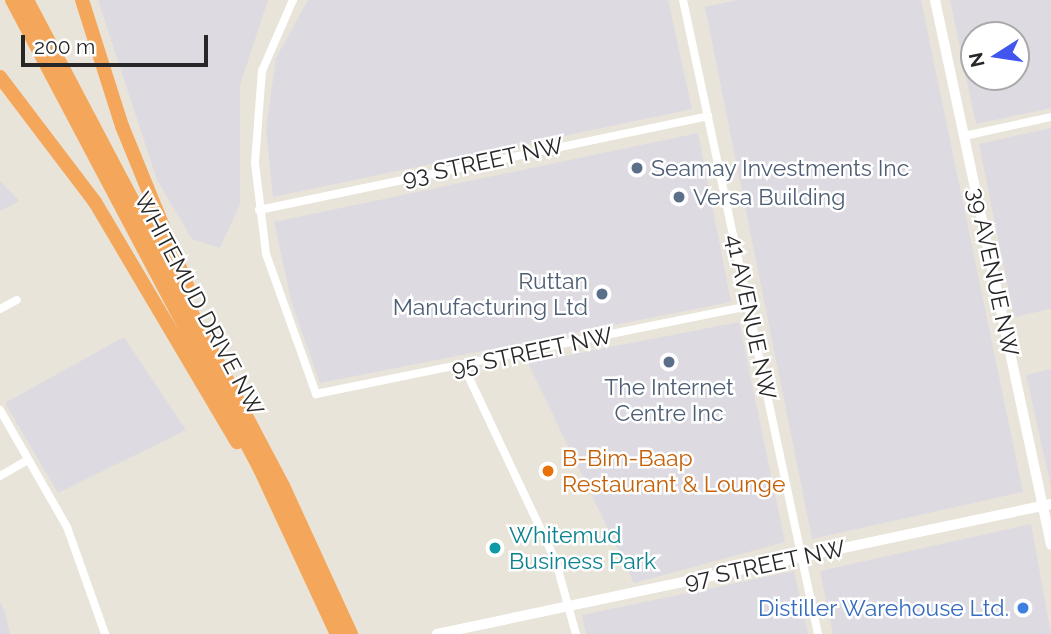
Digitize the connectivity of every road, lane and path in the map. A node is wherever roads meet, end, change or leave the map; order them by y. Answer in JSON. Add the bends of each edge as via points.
{"nodes":[{"id":1,"x":12,"y":0,"type":"edge"},
{"id":2,"x":27,"y":0,"type":"edge"},
{"id":3,"x":82,"y":0,"type":"edge"},
{"id":4,"x":293,"y":0,"type":"edge"},
{"id":5,"x":683,"y":0,"type":"edge"},
{"id":6,"x":935,"y":0,"type":"edge"},
{"id":7,"x":2,"y":80,"type":"edge"},
{"id":8,"x":708,"y":116,"type":"junction"},
{"id":9,"x":1051,"y":117,"type":"edge"},
{"id":10,"x":964,"y":136,"type":"junction"},
{"id":11,"x":259,"y":210,"type":"junction"},
{"id":12,"x":16,"y":300,"type":"dead end"},
{"id":13,"x":748,"y":306,"type":"junction"},
{"id":14,"x":0,"y":309,"type":"edge"},
{"id":15,"x":201,"y":328,"type":"junction"},
{"id":16,"x":464,"y":367,"type":"junction"},
{"id":17,"x":0,"y":410,"type":"edge"},
{"id":18,"x":28,"y":460,"type":"junction"},
{"id":19,"x":259,"y":467,"type":"junction"},
{"id":20,"x":0,"y":476,"type":"edge"},
{"id":21,"x":1047,"y":505,"type":"edge"},
{"id":22,"x":1051,"y":545,"type":"edge"},
{"id":23,"x":802,"y":557,"type":"junction"},
{"id":24,"x":328,"y":583,"type":"junction"},
{"id":25,"x":570,"y":608,"type":"junction"},
{"id":26,"x":333,"y":629,"type":"edge"},
{"id":27,"x":106,"y":634,"type":"edge"},
{"id":28,"x":351,"y":634,"type":"edge"},
{"id":29,"x":360,"y":634,"type":"edge"},
{"id":30,"x":437,"y":634,"type":"edge"},
{"id":31,"x":576,"y":634,"type":"edge"},
{"id":32,"x":818,"y":634,"type":"edge"}],
"edges":[{"from":1,"to":19,"type":"highway","name":"WHITEMUD DRIVE NW"},
{"from":2,"to":15,"type":"highway","name":"WHITEMUD DRIVE NW"},
{"from":3,"to":15,"type":"highway","via":[[122,126]]},
{"from":4,"to":11,"type":"street","via":[[271,39],[256,119]]},
{"from":5,"to":8,"type":"street","name":"41 AVENUE NW"},
{"from":6,"to":10,"type":"street","name":"39 AVENUE NW"},
{"from":7,"to":19,"type":"highway","via":[[95,202],[233,437]]},
{"from":8,"to":11,"type":"street","name":"93 STREET NW"},
{"from":8,"to":13,"type":"street","name":"41 AVENUE NW"},
{"from":9,"to":10,"type":"street"},
{"from":10,"to":21,"type":"street","name":"39 AVENUE NW"},
{"from":11,"to":16,"type":"street","name":"95 STREET NW","via":[[269,267],[316,394]]},
{"from":12,"to":14,"type":"street"},
{"from":13,"to":16,"type":"street","name":"95 STREET NW"},
{"from":13,"to":23,"type":"street","name":"41 AVENUE NW"},
{"from":15,"to":24,"type":"highway","name":"WHITEMUD DRIVE NW"},
{"from":16,"to":25,"type":"street","via":[[553,555]]},
{"from":17,"to":18,"type":"street"},
{"from":18,"to":20,"type":"street"},
{"from":18,"to":27,"type":"street","via":[[66,527]]},
{"from":19,"to":26,"type":"highway","name":"WHITEMUD DRIVE NW"},
{"from":21,"to":22,"type":"street","name":"39 AVENUE NW"},
{"from":21,"to":23,"type":"street","name":"97 STREET NW"},
{"from":23,"to":25,"type":"street","name":"97 STREET NW"},
{"from":23,"to":32,"type":"street","name":"41 AVENUE NW"},
{"from":24,"to":28,"type":"highway","name":"WHITEMUD DRIVE NW"},
{"from":24,"to":29,"type":"highway"},
{"from":25,"to":30,"type":"street","name":"97 STREET NW"},
{"from":25,"to":31,"type":"street"}]}
